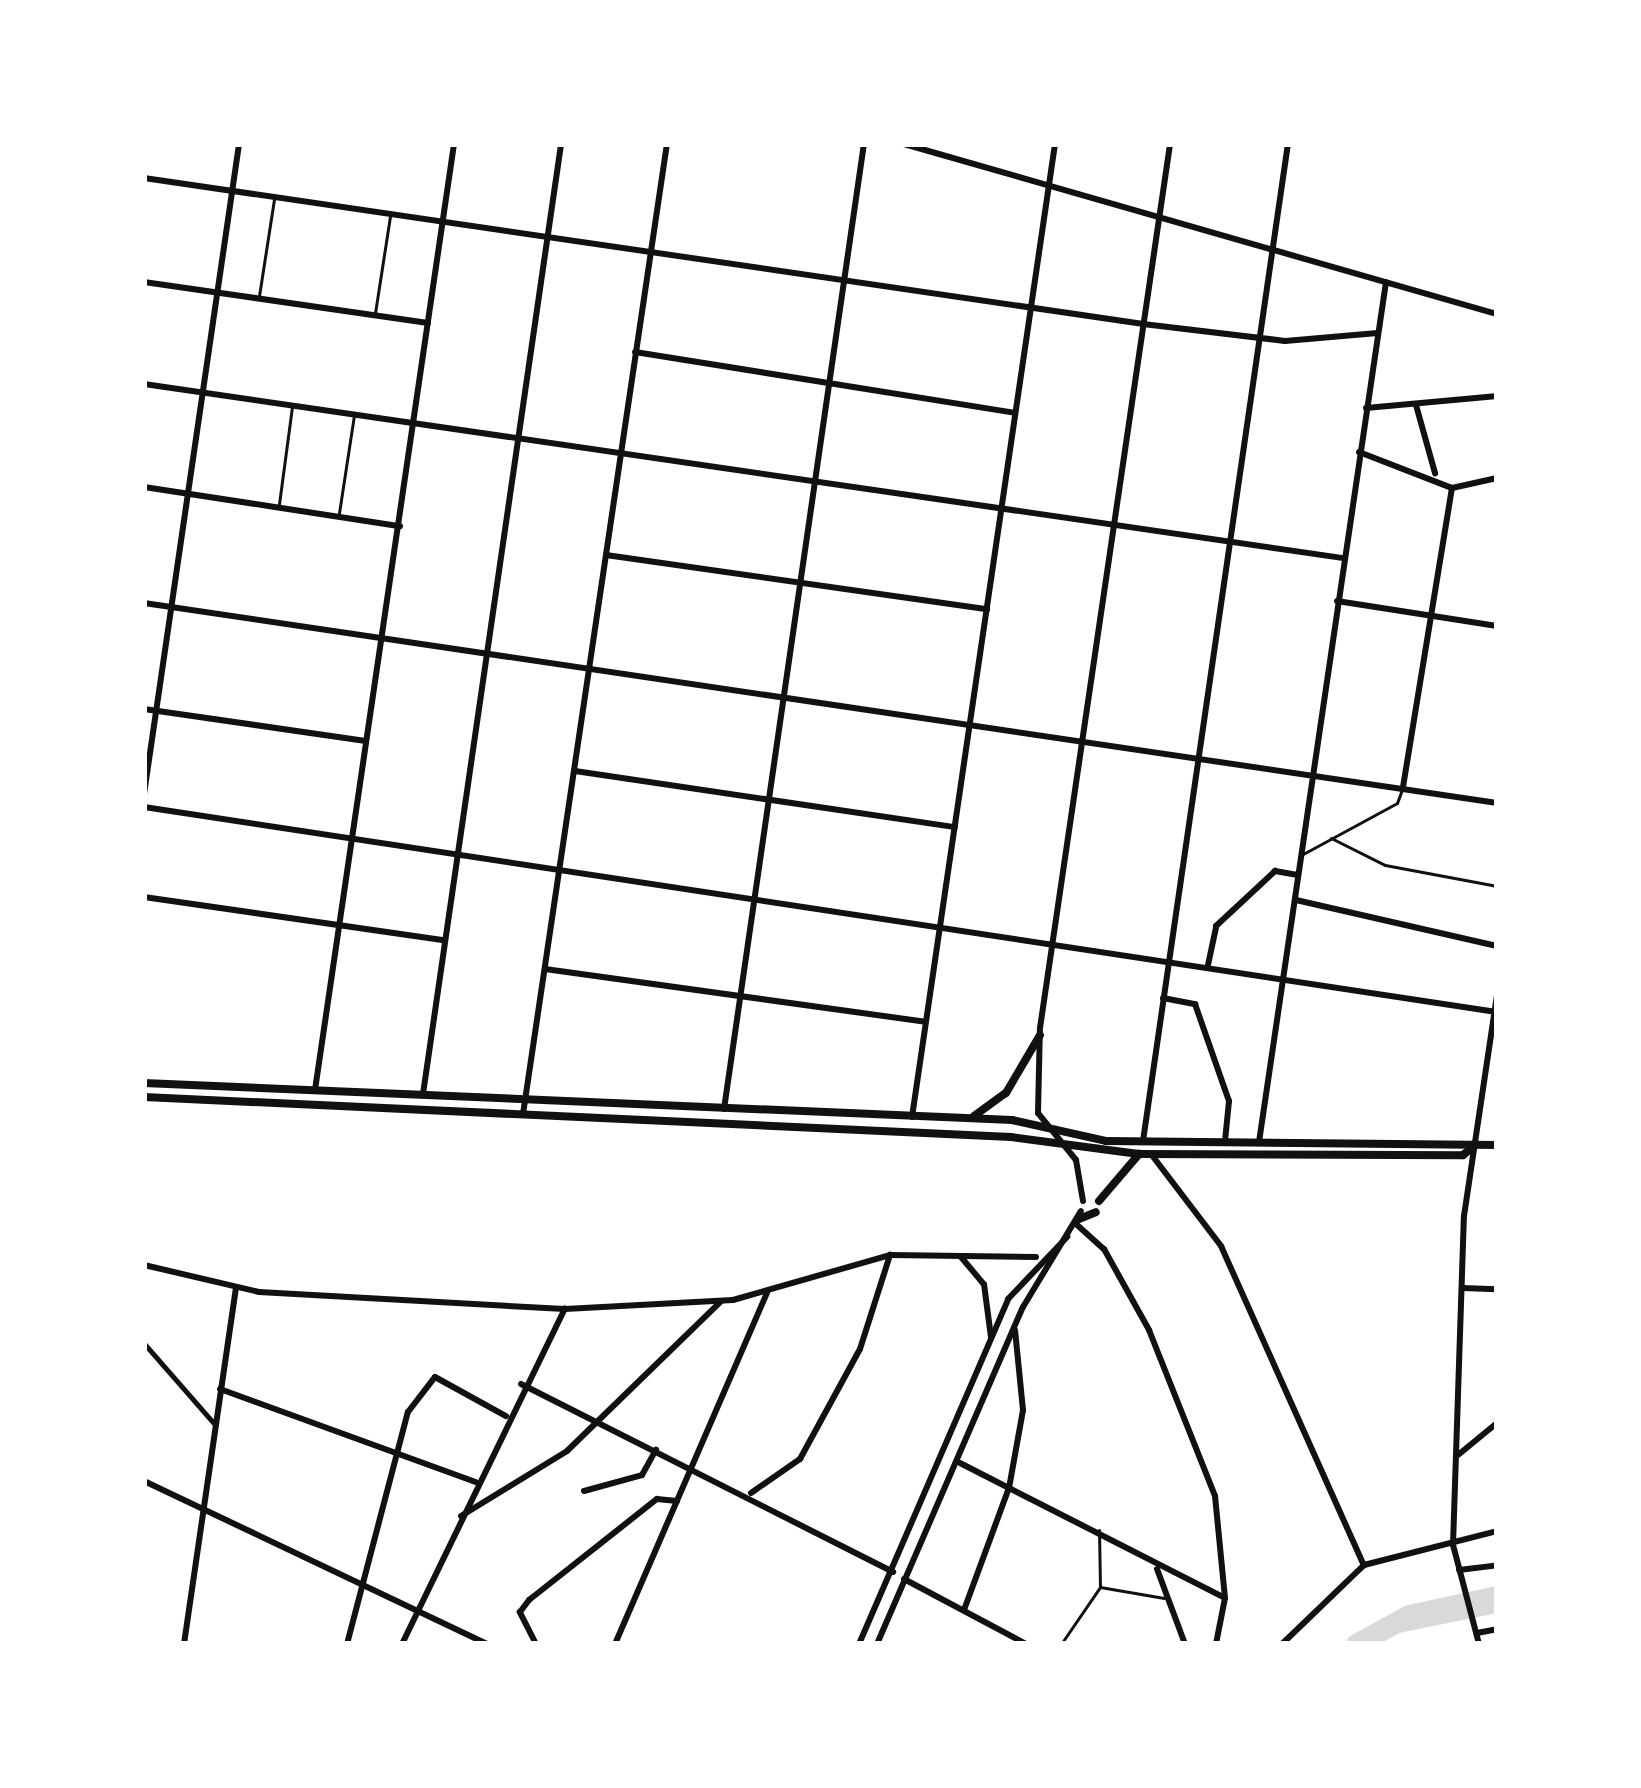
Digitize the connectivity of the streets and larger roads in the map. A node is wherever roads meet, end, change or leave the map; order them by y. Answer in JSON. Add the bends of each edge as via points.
{"nodes":[{"id":1,"x":239,"y":144,"type":"edge"},
{"id":2,"x":454,"y":144,"type":"edge"},
{"id":3,"x":561,"y":144,"type":"edge"},
{"id":4,"x":667,"y":144,"type":"edge"},
{"id":5,"x":864,"y":144,"type":"edge"},
{"id":6,"x":904,"y":144,"type":"edge"},
{"id":7,"x":1054,"y":144,"type":"edge"},
{"id":8,"x":1170,"y":144,"type":"edge"},
{"id":9,"x":1288,"y":144,"type":"edge"},
{"id":10,"x":144,"y":178,"type":"edge"},
{"id":11,"x":1049,"y":187,"type":"junction"},
{"id":12,"x":232,"y":190,"type":"junction"},
{"id":13,"x":1159,"y":217,"type":"junction"},
{"id":14,"x":444,"y":221,"type":"junction"},
{"id":15,"x":548,"y":236,"type":"junction"},
{"id":16,"x":651,"y":250,"type":"junction"},
{"id":17,"x":1273,"y":250,"type":"junction"},
{"id":18,"x":844,"y":280,"type":"junction"},
{"id":19,"x":144,"y":282,"type":"edge"},
{"id":20,"x":1386,"y":282,"type":"junction"},
{"id":21,"x":217,"y":292,"type":"junction"},
{"id":22,"x":1031,"y":307,"type":"junction"},
{"id":23,"x":1497,"y":314,"type":"edge"},
{"id":24,"x":428,"y":323,"type":"junction"},
{"id":25,"x":1143,"y":324,"type":"junction"},
{"id":26,"x":1378,"y":333,"type":"junction"},
{"id":27,"x":1260,"y":338,"type":"junction"},
{"id":28,"x":635,"y":352,"type":"junction"},
{"id":29,"x":829,"y":382,"type":"junction"},
{"id":30,"x":144,"y":384,"type":"edge"},
{"id":31,"x":203,"y":392,"type":"junction"},
{"id":32,"x":1497,"y":396,"type":"edge"},
{"id":33,"x":1416,"y":405,"type":"junction"},
{"id":34,"x":1366,"y":408,"type":"junction"},
{"id":35,"x":1015,"y":413,"type":"junction"},
{"id":36,"x":413,"y":423,"type":"junction"},
{"id":37,"x":518,"y":437,"type":"junction"},
{"id":38,"x":1359,"y":452,"type":"junction"},
{"id":39,"x":622,"y":453,"type":"junction"},
{"id":40,"x":1435,"y":473,"type":"junction"},
{"id":41,"x":1497,"y":478,"type":"edge"},
{"id":42,"x":814,"y":482,"type":"junction"},
{"id":43,"x":144,"y":487,"type":"edge"},
{"id":44,"x":1452,"y":488,"type":"junction"},
{"id":45,"x":189,"y":494,"type":"junction"},
{"id":46,"x":1000,"y":510,"type":"junction"},
{"id":47,"x":400,"y":526,"type":"junction"},
{"id":48,"x":1114,"y":526,"type":"junction"},
{"id":49,"x":1230,"y":543,"type":"junction"},
{"id":50,"x":606,"y":555,"type":"junction"},
{"id":51,"x":1343,"y":558,"type":"junction"},
{"id":52,"x":799,"y":584,"type":"junction"},
{"id":53,"x":1337,"y":601,"type":"junction"},
{"id":54,"x":144,"y":603,"type":"edge"},
{"id":55,"x":171,"y":607,"type":"junction"},
{"id":56,"x":987,"y":609,"type":"junction"},
{"id":57,"x":1433,"y":613,"type":"junction"},
{"id":58,"x":1497,"y":626,"type":"edge"},
{"id":59,"x":382,"y":639,"type":"junction"},
{"id":60,"x":487,"y":655,"type":"junction"},
{"id":61,"x":590,"y":669,"type":"junction"},
{"id":62,"x":782,"y":698,"type":"junction"},
{"id":63,"x":144,"y":709,"type":"edge"},
{"id":64,"x":157,"y":710,"type":"junction"},
{"id":65,"x":970,"y":725,"type":"junction"},
{"id":66,"x":368,"y":742,"type":"junction"},
{"id":67,"x":1082,"y":742,"type":"junction"},
{"id":68,"x":1199,"y":759,"type":"junction"},
{"id":69,"x":575,"y":772,"type":"junction"},
{"id":70,"x":1314,"y":775,"type":"junction"},
{"id":71,"x":1403,"y":787,"type":"junction"},
{"id":72,"x":144,"y":794,"type":"edge"},
{"id":73,"x":768,"y":800,"type":"junction"},
{"id":74,"x":1497,"y":803,"type":"edge"},
{"id":75,"x":144,"y":807,"type":"edge"},
{"id":76,"x":955,"y":827,"type":"junction"},
{"id":77,"x":351,"y":838,"type":"junction"},
{"id":78,"x":457,"y":853,"type":"junction"},
{"id":79,"x":561,"y":869,"type":"junction"},
{"id":80,"x":1298,"y":875,"type":"junction"},
{"id":81,"x":144,"y":897,"type":"edge"},
{"id":82,"x":753,"y":897,"type":"junction"},
{"id":83,"x":1294,"y":900,"type":"junction"},
{"id":84,"x":340,"y":925,"type":"junction"},
{"id":85,"x":940,"y":925,"type":"junction"},
{"id":86,"x":444,"y":940,"type":"junction"},
{"id":87,"x":1053,"y":941,"type":"junction"},
{"id":88,"x":1497,"y":946,"type":"edge"},
{"id":89,"x":1169,"y":958,"type":"junction"},
{"id":90,"x":1208,"y":965,"type":"junction"},
{"id":91,"x":545,"y":969,"type":"junction"},
{"id":92,"x":1284,"y":974,"type":"junction"},
{"id":93,"x":1497,"y":996,"type":"edge"},
{"id":94,"x":739,"y":997,"type":"junction"},
{"id":95,"x":1163,"y":998,"type":"junction"},
{"id":96,"x":1496,"y":1012,"type":"edge"},
{"id":97,"x":925,"y":1022,"type":"junction"},
{"id":98,"x":1040,"y":1034,"type":"junction"},
{"id":99,"x":144,"y":1083,"type":"edge"},
{"id":100,"x":315,"y":1090,"type":"junction"},
{"id":101,"x":423,"y":1094,"type":"junction"},
{"id":102,"x":144,"y":1096,"type":"edge"},
{"id":103,"x":526,"y":1098,"type":"junction"},
{"id":104,"x":724,"y":1109,"type":"junction"},
{"id":105,"x":523,"y":1114,"type":"junction"},
{"id":106,"x":912,"y":1117,"type":"junction"},
{"id":107,"x":961,"y":1120,"type":"junction"},
{"id":108,"x":1052,"y":1130,"type":"junction"},
{"id":109,"x":1143,"y":1141,"type":"junction"},
{"id":110,"x":1225,"y":1142,"type":"junction"},
{"id":111,"x":1259,"y":1142,"type":"junction"},
{"id":112,"x":1066,"y":1144,"type":"junction"},
{"id":113,"x":1476,"y":1144,"type":"junction"},
{"id":114,"x":1497,"y":1145,"type":"edge"},
{"id":115,"x":1139,"y":1154,"type":"junction"},
{"id":116,"x":1151,"y":1154,"type":"junction"},
{"id":117,"x":1083,"y":1201,"type":"dead end"},
{"id":118,"x":1099,"y":1201,"type":"dead end"},
{"id":119,"x":1096,"y":1212,"type":"dead end"},
{"id":120,"x":1079,"y":1218,"type":"junction"},
{"id":121,"x":1067,"y":1237,"type":"junction"},
{"id":122,"x":958,"y":1255,"type":"junction"},
{"id":123,"x":890,"y":1256,"type":"junction"},
{"id":124,"x":1036,"y":1258,"type":"junction"},
{"id":125,"x":144,"y":1264,"type":"edge"},
{"id":126,"x":236,"y":1288,"type":"junction"},
{"id":127,"x":1462,"y":1288,"type":"junction"},
{"id":128,"x":1497,"y":1289,"type":"edge"},
{"id":129,"x":767,"y":1292,"type":"junction"},
{"id":130,"x":721,"y":1301,"type":"junction"},
{"id":131,"x":565,"y":1309,"type":"junction"},
{"id":132,"x":1015,"y":1330,"type":"junction"},
{"id":133,"x":144,"y":1342,"type":"edge"},
{"id":134,"x":992,"y":1344,"type":"junction"},
{"id":135,"x":521,"y":1384,"type":"junction"},
{"id":136,"x":220,"y":1389,"type":"junction"},
{"id":137,"x":506,"y":1416,"type":"junction"},
{"id":138,"x":591,"y":1420,"type":"junction"},
{"id":139,"x":214,"y":1423,"type":"junction"},
{"id":140,"x":1497,"y":1423,"type":"edge"},
{"id":141,"x":1497,"y":1433,"type":"edge"},
{"id":142,"x":1486,"y":1434,"type":"junction"},
{"id":143,"x":656,"y":1450,"type":"junction"},
{"id":144,"x":391,"y":1451,"type":"junction"},
{"id":145,"x":1456,"y":1457,"type":"junction"},
{"id":146,"x":960,"y":1463,"type":"junction"},
{"id":147,"x":693,"y":1467,"type":"junction"},
{"id":148,"x":144,"y":1481,"type":"edge"},
{"id":149,"x":476,"y":1483,"type":"junction"},
{"id":150,"x":1009,"y":1488,"type":"junction"},
{"id":151,"x":584,"y":1491,"type":"dead end"},
{"id":152,"x":750,"y":1493,"type":"junction"},
{"id":153,"x":678,"y":1501,"type":"junction"},
{"id":154,"x":206,"y":1515,"type":"junction"},
{"id":155,"x":460,"y":1516,"type":"junction"},
{"id":156,"x":1497,"y":1531,"type":"edge"},
{"id":157,"x":1453,"y":1545,"type":"junction"},
{"id":158,"x":1156,"y":1565,"type":"junction"},
{"id":159,"x":1364,"y":1565,"type":"junction"},
{"id":160,"x":1497,"y":1565,"type":"edge"},
{"id":161,"x":893,"y":1572,"type":"junction"},
{"id":162,"x":1460,"y":1573,"type":"junction"},
{"id":163,"x":904,"y":1579,"type":"junction"},
{"id":164,"x":361,"y":1585,"type":"junction"},
{"id":165,"x":1225,"y":1598,"type":"junction"},
{"id":166,"x":964,"y":1610,"type":"junction"},
{"id":167,"x":416,"y":1612,"type":"junction"},
{"id":168,"x":1476,"y":1629,"type":"junction"},
{"id":169,"x":1497,"y":1629,"type":"edge"},
{"id":170,"x":468,"y":1640,"type":"edge"},
{"id":171,"x":184,"y":1644,"type":"edge"},
{"id":172,"x":347,"y":1644,"type":"edge"},
{"id":173,"x":402,"y":1644,"type":"edge"},
{"id":174,"x":488,"y":1644,"type":"edge"},
{"id":175,"x":536,"y":1644,"type":"edge"},
{"id":176,"x":616,"y":1644,"type":"edge"},
{"id":177,"x":859,"y":1644,"type":"edge"},
{"id":178,"x":877,"y":1644,"type":"edge"},
{"id":179,"x":1026,"y":1644,"type":"edge"},
{"id":180,"x":1184,"y":1644,"type":"edge"},
{"id":181,"x":1216,"y":1644,"type":"edge"},
{"id":182,"x":1282,"y":1644,"type":"edge"},
{"id":183,"x":1479,"y":1644,"type":"edge"}],
"edges":[{"from":1,"to":12,"type":"street"},
{"from":2,"to":14,"type":"street"},
{"from":3,"to":15,"type":"street"},
{"from":4,"to":16,"type":"street"},
{"from":5,"to":18,"type":"street"},
{"from":6,"to":11,"type":"street"},
{"from":7,"to":11,"type":"street"},
{"from":8,"to":13,"type":"street"},
{"from":9,"to":17,"type":"street"},
{"from":10,"to":12,"type":"street"},
{"from":11,"to":13,"type":"street"},
{"from":11,"to":22,"type":"street"},
{"from":12,"to":14,"type":"street"},
{"from":12,"to":21,"type":"street"},
{"from":13,"to":17,"type":"street"},
{"from":13,"to":25,"type":"street"},
{"from":14,"to":15,"type":"street"},
{"from":14,"to":24,"type":"street"},
{"from":15,"to":16,"type":"street"},
{"from":15,"to":37,"type":"street"},
{"from":16,"to":18,"type":"street"},
{"from":16,"to":28,"type":"street"},
{"from":17,"to":20,"type":"street"},
{"from":17,"to":27,"type":"street"},
{"from":18,"to":22,"type":"street"},
{"from":18,"to":29,"type":"street"},
{"from":19,"to":21,"type":"street"},
{"from":20,"to":23,"type":"street"},
{"from":20,"to":26,"type":"street"},
{"from":21,"to":24,"type":"street"},
{"from":21,"to":31,"type":"street"},
{"from":22,"to":25,"type":"street"},
{"from":22,"to":35,"type":"street"},
{"from":24,"to":36,"type":"street"},
{"from":25,"to":27,"type":"street"},
{"from":25,"to":48,"type":"street"},
{"from":26,"to":27,"type":"street"},
{"from":26,"to":34,"type":"street"},
{"from":27,"to":49,"type":"street"},
{"from":28,"to":29,"type":"street"},
{"from":28,"to":39,"type":"street"},
{"from":29,"to":35,"type":"street"},
{"from":29,"to":42,"type":"street"},
{"from":30,"to":31,"type":"street"},
{"from":31,"to":36,"type":"street"},
{"from":31,"to":45,"type":"street"},
{"from":32,"to":33,"type":"street"},
{"from":33,"to":34,"type":"street"},
{"from":33,"to":40,"type":"street"},
{"from":34,"to":38,"type":"street"},
{"from":35,"to":46,"type":"street"},
{"from":36,"to":37,"type":"street"},
{"from":36,"to":47,"type":"street"},
{"from":37,"to":39,"type":"street"},
{"from":37,"to":60,"type":"street"},
{"from":38,"to":40,"type":"street"},
{"from":38,"to":51,"type":"street"},
{"from":39,"to":42,"type":"street"},
{"from":39,"to":50,"type":"street"},
{"from":40,"to":44,"type":"street"},
{"from":41,"to":44,"type":"street"},
{"from":42,"to":46,"type":"street"},
{"from":42,"to":52,"type":"street"},
{"from":43,"to":45,"type":"street"},
{"from":44,"to":57,"type":"street"},
{"from":45,"to":47,"type":"street"},
{"from":45,"to":55,"type":"street"},
{"from":46,"to":48,"type":"street"},
{"from":46,"to":56,"type":"street"},
{"from":47,"to":59,"type":"street"},
{"from":48,"to":49,"type":"street"},
{"from":48,"to":67,"type":"street"},
{"from":49,"to":51,"type":"street"},
{"from":49,"to":68,"type":"street"},
{"from":50,"to":52,"type":"street"},
{"from":50,"to":61,"type":"street"},
{"from":51,"to":53,"type":"street"},
{"from":52,"to":56,"type":"street"},
{"from":52,"to":62,"type":"street"},
{"from":53,"to":57,"type":"street"},
{"from":53,"to":70,"type":"street"},
{"from":54,"to":55,"type":"street"},
{"from":55,"to":59,"type":"street"},
{"from":55,"to":64,"type":"street"},
{"from":56,"to":65,"type":"street"},
{"from":57,"to":58,"type":"street"},
{"from":57,"to":71,"type":"street"},
{"from":59,"to":60,"type":"street"},
{"from":59,"to":66,"type":"street"},
{"from":60,"to":61,"type":"street"},
{"from":60,"to":78,"type":"street"},
{"from":61,"to":62,"type":"street"},
{"from":61,"to":69,"type":"street"},
{"from":62,"to":65,"type":"street"},
{"from":62,"to":73,"type":"street"},
{"from":63,"to":64,"type":"street"},
{"from":64,"to":66,"type":"street"},
{"from":64,"to":72,"type":"street"},
{"from":65,"to":67,"type":"street"},
{"from":65,"to":76,"type":"street"},
{"from":66,"to":77,"type":"street"},
{"from":67,"to":68,"type":"street"},
{"from":67,"to":87,"type":"street"},
{"from":68,"to":70,"type":"street"},
{"from":68,"to":89,"type":"street"},
{"from":69,"to":73,"type":"street"},
{"from":69,"to":79,"type":"street"},
{"from":70,"to":71,"type":"street"},
{"from":70,"to":80,"type":"street"},
{"from":71,"to":74,"type":"street"},
{"from":73,"to":76,"type":"street"},
{"from":73,"to":82,"type":"street"},
{"from":75,"to":77,"type":"street"},
{"from":76,"to":85,"type":"street"},
{"from":77,"to":78,"type":"street"},
{"from":77,"to":84,"type":"street"},
{"from":78,"to":79,"type":"street"},
{"from":78,"to":86,"type":"street"},
{"from":79,"to":82,"type":"street"},
{"from":79,"to":91,"type":"street"},
{"from":80,"to":83,"type":"street"},
{"from":80,"to":90,"type":"street","via":[[1275,871],[1216,926]]},
{"from":81,"to":84,"type":"street"},
{"from":82,"to":85,"type":"street"},
{"from":82,"to":94,"type":"street"},
{"from":83,"to":88,"type":"street"},
{"from":83,"to":92,"type":"street"},
{"from":84,"to":86,"type":"street"},
{"from":84,"to":100,"type":"street"},
{"from":85,"to":87,"type":"street"},
{"from":85,"to":97,"type":"street"},
{"from":86,"to":101,"type":"street"},
{"from":87,"to":89,"type":"street"},
{"from":87,"to":98,"type":"street"},
{"from":89,"to":90,"type":"street"},
{"from":89,"to":95,"type":"street"},
{"from":90,"to":92,"type":"street"},
{"from":91,"to":94,"type":"street"},
{"from":91,"to":103,"type":"street"},
{"from":92,"to":96,"type":"street"},
{"from":92,"to":111,"type":"street"},
{"from":93,"to":96,"type":"street"},
{"from":94,"to":97,"type":"street"},
{"from":94,"to":104,"type":"street"},
{"from":95,"to":109,"type":"street"},
{"from":95,"to":110,"type":"street","via":[[1195,1004],[1229,1101]]},
{"from":96,"to":113,"type":"street"},
{"from":97,"to":106,"type":"street"},
{"from":98,"to":107,"type":"main road","via":[[1006,1093]]},
{"from":98,"to":108,"type":"street","via":[[1038,1112]]},
{"from":99,"to":100,"type":"main road"},
{"from":100,"to":101,"type":"main road"},
{"from":101,"to":103,"type":"main road"},
{"from":102,"to":105,"type":"main road"},
{"from":103,"to":104,"type":"main road"},
{"from":103,"to":105,"type":"street"},
{"from":104,"to":106,"type":"main road"},
{"from":105,"to":112,"type":"main road"},
{"from":106,"to":107,"type":"main road"},
{"from":107,"to":108,"type":"main road"},
{"from":108,"to":109,"type":"main road"},
{"from":108,"to":112,"type":"street"},
{"from":109,"to":110,"type":"main road"},
{"from":110,"to":111,"type":"main road"},
{"from":111,"to":113,"type":"main road"},
{"from":112,"to":115,"type":"main road"},
{"from":112,"to":117,"type":"street"},
{"from":113,"to":114,"type":"main road"},
{"from":113,"to":116,"type":"main road","via":[[1463,1155]]},
{"from":113,"to":127,"type":"street"},
{"from":115,"to":116,"type":"main road"},
{"from":115,"to":118,"type":"main road"},
{"from":116,"to":159,"type":"street","via":[[1221,1246]]},
{"from":119,"to":120,"type":"main road"},
{"from":120,"to":121,"type":"street"},
{"from":120,"to":165,"type":"street","via":[[1104,1249],[1190,1421],[1216,1496]]},
{"from":121,"to":124,"type":"street"},
{"from":121,"to":132,"type":"street"},
{"from":122,"to":123,"type":"street"},
{"from":122,"to":124,"type":"street"},
{"from":122,"to":134,"type":"street","via":[[984,1283]]},
{"from":123,"to":129,"type":"street"},
{"from":123,"to":152,"type":"street","via":[[860,1349],[800,1459]]},
{"from":124,"to":134,"type":"street"},
{"from":125,"to":126,"type":"street"},
{"from":126,"to":131,"type":"street"},
{"from":126,"to":136,"type":"street"},
{"from":127,"to":128,"type":"street"},
{"from":127,"to":145,"type":"street"},
{"from":129,"to":130,"type":"street"},
{"from":129,"to":147,"type":"street"},
{"from":130,"to":131,"type":"street"},
{"from":130,"to":138,"type":"street","via":[[632,1395]]},
{"from":131,"to":135,"type":"street"},
{"from":132,"to":146,"type":"street"},
{"from":132,"to":150,"type":"street","via":[[1023,1410]]},
{"from":133,"to":139,"type":"street"},
{"from":134,"to":161,"type":"street"},
{"from":135,"to":137,"type":"street"},
{"from":135,"to":138,"type":"street"},
{"from":136,"to":139,"type":"street"},
{"from":136,"to":144,"type":"street"},
{"from":137,"to":144,"type":"street","via":[[435,1377]]},
{"from":137,"to":149,"type":"street"},
{"from":138,"to":143,"type":"street"},
{"from":138,"to":155,"type":"street","via":[[538,1473]]},
{"from":139,"to":154,"type":"street"},
{"from":140,"to":142,"type":"street"},
{"from":141,"to":142,"type":"street"},
{"from":142,"to":145,"type":"street"},
{"from":143,"to":147,"type":"street"},
{"from":143,"to":151,"type":"street","via":[[642,1474]]},
{"from":144,"to":149,"type":"street"},
{"from":144,"to":164,"type":"street"},
{"from":145,"to":157,"type":"street"},
{"from":146,"to":150,"type":"street"},
{"from":146,"to":163,"type":"street"},
{"from":147,"to":152,"type":"street"},
{"from":147,"to":153,"type":"street"},
{"from":148,"to":154,"type":"street"},
{"from":149,"to":155,"type":"street"},
{"from":150,"to":158,"type":"street"},
{"from":150,"to":166,"type":"street"},
{"from":152,"to":161,"type":"street"},
{"from":153,"to":175,"type":"street","via":[[657,1499],[529,1600],[520,1612]]},
{"from":153,"to":176,"type":"street"},
{"from":154,"to":164,"type":"street"},
{"from":154,"to":171,"type":"street"},
{"from":155,"to":167,"type":"street"},
{"from":156,"to":157,"type":"street"},
{"from":157,"to":159,"type":"street"},
{"from":157,"to":162,"type":"street"},
{"from":158,"to":165,"type":"street"},
{"from":158,"to":180,"type":"street"},
{"from":159,"to":182,"type":"street"},
{"from":160,"to":162,"type":"street"},
{"from":161,"to":177,"type":"street"},
{"from":162,"to":168,"type":"street"},
{"from":163,"to":166,"type":"street"},
{"from":163,"to":178,"type":"street"},
{"from":164,"to":167,"type":"street"},
{"from":164,"to":172,"type":"street"},
{"from":165,"to":181,"type":"street"},
{"from":166,"to":179,"type":"street"},
{"from":167,"to":170,"type":"street"},
{"from":167,"to":173,"type":"street"},
{"from":168,"to":169,"type":"street"},
{"from":168,"to":183,"type":"street"},
{"from":170,"to":174,"type":"street"}]}
